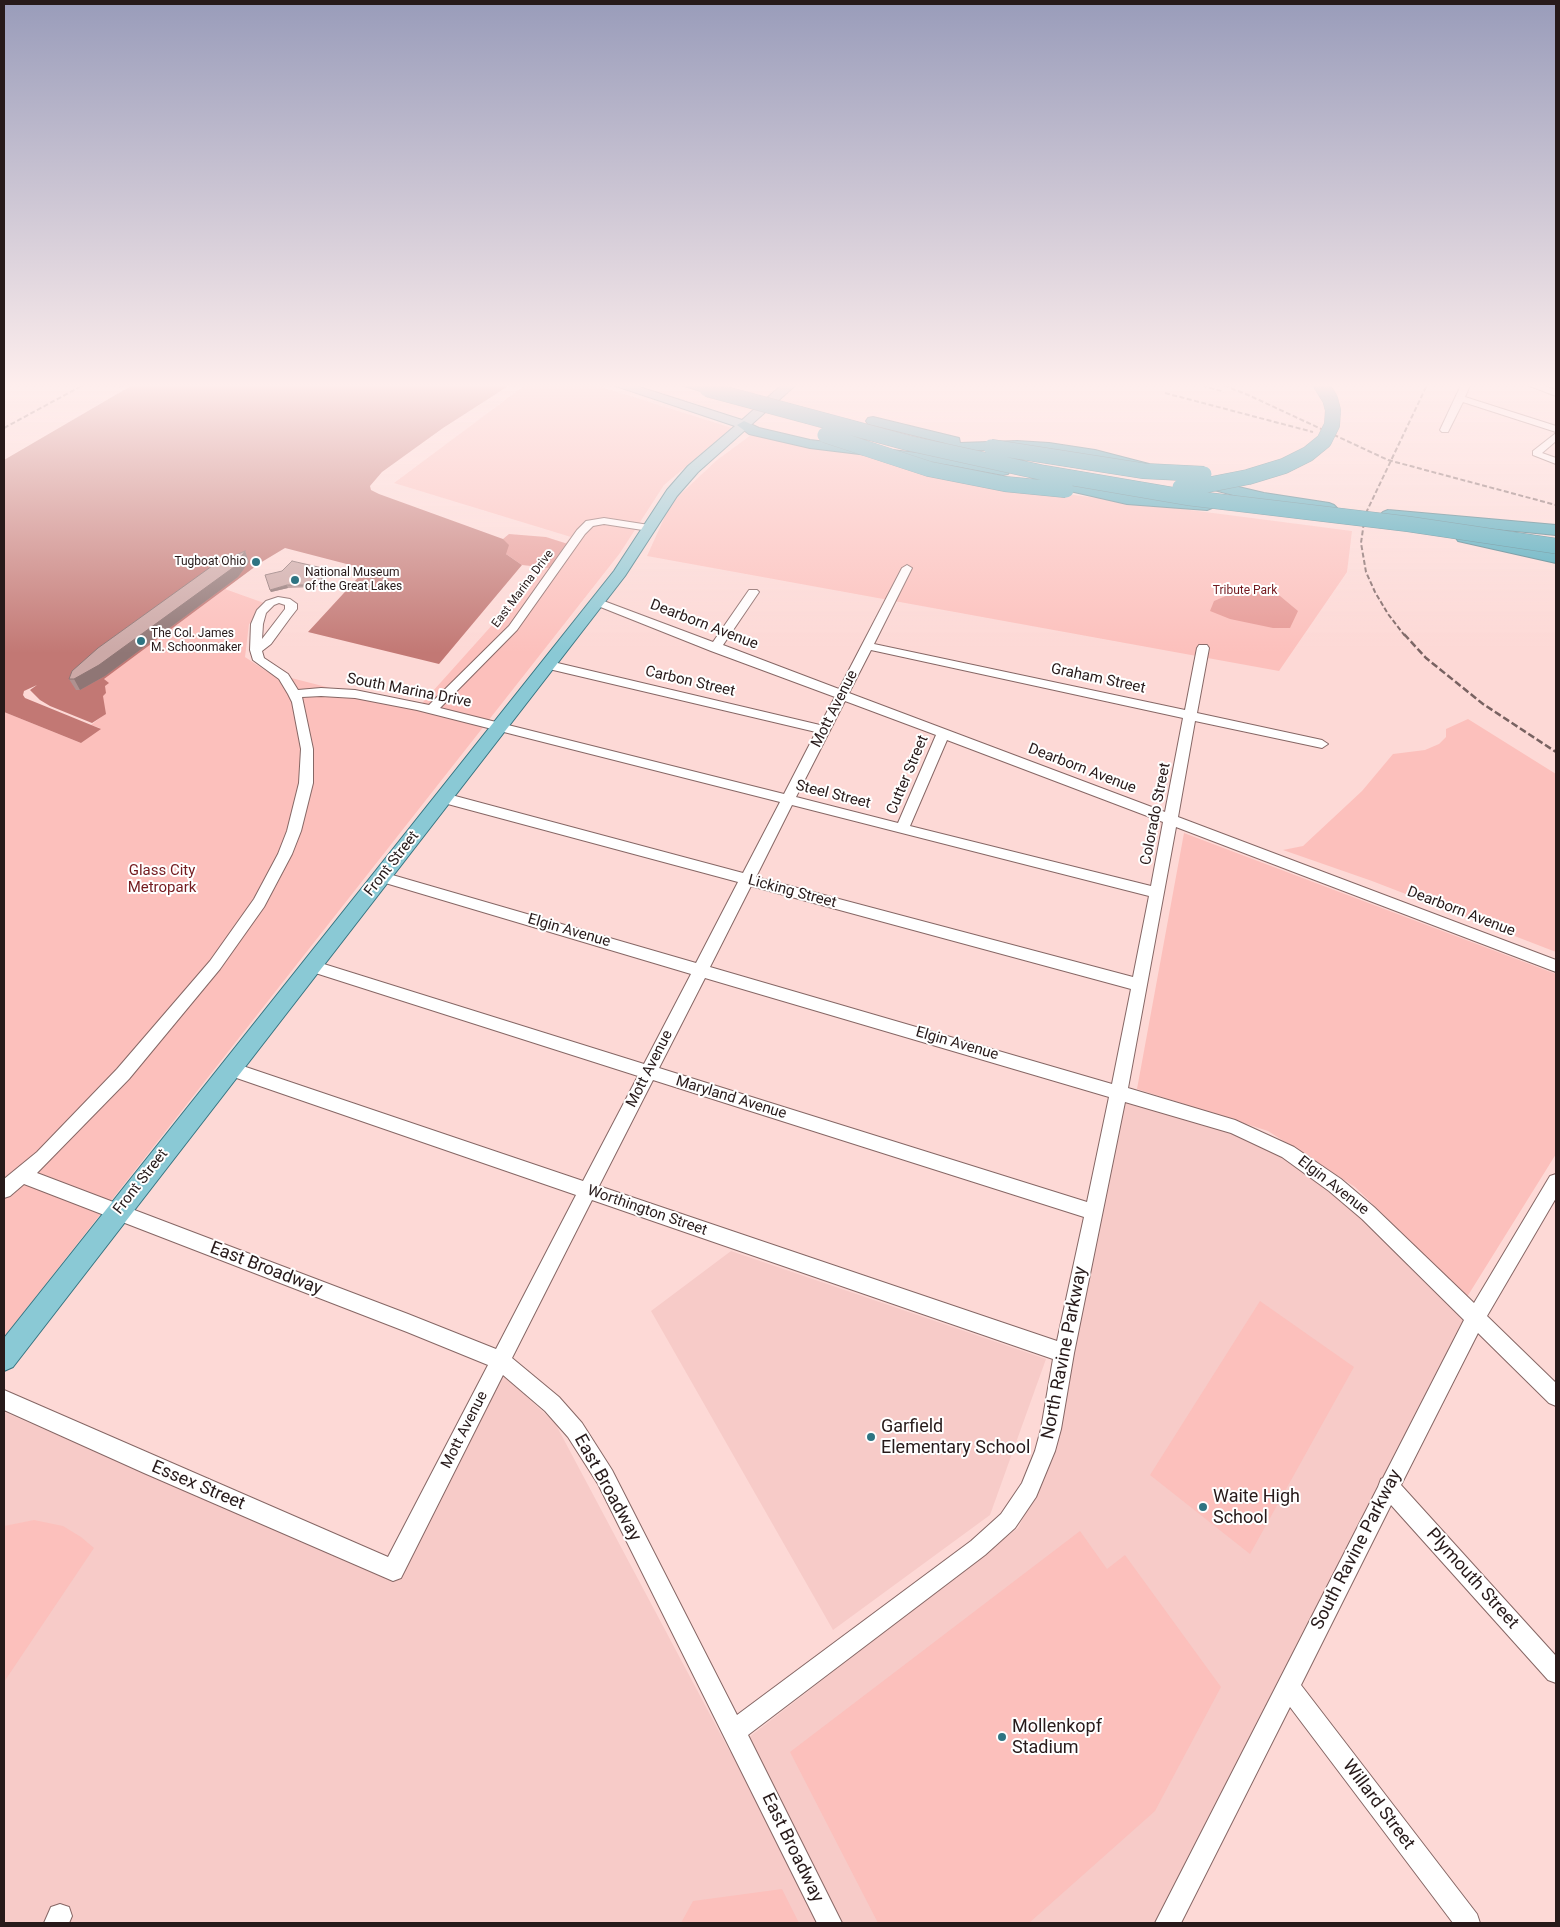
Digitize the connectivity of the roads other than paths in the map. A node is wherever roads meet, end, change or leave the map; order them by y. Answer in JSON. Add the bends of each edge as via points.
{"nodes":[{"id":1,"x":690,"y":473,"type":"edge"},
{"id":2,"x":949,"y":473,"type":"edge"},
{"id":3,"x":1010,"y":473,"type":"edge"},
{"id":4,"x":1044,"y":473,"type":"edge"},
{"id":5,"x":1106,"y":473,"type":"edge"},
{"id":6,"x":1167,"y":473,"type":"edge"},
{"id":7,"x":1171,"y":473,"type":"edge"},
{"id":8,"x":1207,"y":473,"type":"edge"},
{"id":9,"x":1261,"y":473,"type":"edge"},
{"id":10,"x":1331,"y":513,"type":"junction"},
{"id":11,"x":649,"y":528,"type":"junction"},
{"id":12,"x":1556,"y":530,"type":"edge"},
{"id":13,"x":1556,"y":537,"type":"edge"},
{"id":14,"x":1556,"y":546,"type":"edge"},
{"id":15,"x":1556,"y":558,"type":"edge"},
{"id":16,"x":907,"y":568,"type":"dead end"},
{"id":17,"x":753,"y":592,"type":"dead end"},
{"id":18,"x":603,"y":604,"type":"junction"},
{"id":19,"x":867,"y":646,"type":"junction"},
{"id":20,"x":715,"y":648,"type":"junction"},
{"id":21,"x":1203,"y":648,"type":"dead end"},
{"id":22,"x":256,"y":650,"type":"dead end"},
{"id":23,"x":548,"y":665,"type":"junction"},
{"id":24,"x":294,"y":694,"type":"junction"},
{"id":25,"x":842,"y":695,"type":"junction"},
{"id":26,"x":431,"y":710,"type":"junction"},
{"id":27,"x":1192,"y":716,"type":"junction"},
{"id":28,"x":500,"y":727,"type":"junction"},
{"id":29,"x":824,"y":730,"type":"junction"},
{"id":30,"x":943,"y":734,"type":"junction"},
{"id":31,"x":1322,"y":744,"type":"dead end"},
{"id":32,"x":444,"y":798,"type":"junction"},
{"id":33,"x":788,"y":800,"type":"junction"},
{"id":34,"x":1171,"y":820,"type":"junction"},
{"id":35,"x":902,"y":829,"type":"junction"},
{"id":36,"x":382,"y":877,"type":"junction"},
{"id":37,"x":747,"y":880,"type":"junction"},
{"id":38,"x":1157,"y":894,"type":"junction"},
{"id":39,"x":311,"y":966,"type":"junction"},
{"id":40,"x":1556,"y":966,"type":"edge"},
{"id":41,"x":701,"y":969,"type":"junction"},
{"id":42,"x":1139,"y":985,"type":"junction"},
{"id":43,"x":230,"y":1069,"type":"junction"},
{"id":44,"x":649,"y":1072,"type":"junction"},
{"id":45,"x":1120,"y":1091,"type":"junction"},
{"id":46,"x":21,"y":1175,"type":"junction"},
{"id":47,"x":1556,"y":1183,"type":"edge"},
{"id":48,"x":4,"y":1190,"type":"edge"},
{"id":49,"x":588,"y":1191,"type":"junction"},
{"id":50,"x":117,"y":1212,"type":"junction"},
{"id":51,"x":1094,"y":1212,"type":"junction"},
{"id":52,"x":1475,"y":1318,"type":"junction"},
{"id":53,"x":1064,"y":1354,"type":"junction"},
{"id":54,"x":4,"y":1358,"type":"edge"},
{"id":55,"x":501,"y":1361,"type":"junction"},
{"id":56,"x":1556,"y":1396,"type":"edge"},
{"id":57,"x":4,"y":1400,"type":"edge"},
{"id":58,"x":1388,"y":1486,"type":"junction"},
{"id":59,"x":394,"y":1570,"type":"joint"},
{"id":60,"x":1556,"y":1672,"type":"edge"},
{"id":61,"x":1288,"y":1686,"type":"junction"},
{"id":62,"x":734,"y":1731,"type":"junction"},
{"id":63,"x":830,"y":1923,"type":"edge"},
{"id":64,"x":1168,"y":1923,"type":"edge"},
{"id":65,"x":1468,"y":1923,"type":"edge"}],
"edges":[{"from":1,"to":11,"type":"main road","name":"Front Street","via":[[662,506]]},
{"from":2,"to":9,"type":"highway","bridge":true,"via":[[1005,484],[1101,491],[1202,486]]},
{"from":3,"to":10,"type":"highway","via":[[1127,498]]},
{"from":4,"to":14,"type":"highway","bridge":true,"via":[[1190,498],[1408,524]]},
{"from":5,"to":13,"type":"highway","bridge":true},
{"from":6,"to":10,"type":"highway"},
{"from":7,"to":8,"type":"highway","bridge":true},
{"from":10,"to":12,"type":"highway"},
{"from":10,"to":15,"type":"highway","bridge":true},
{"from":11,"to":18,"type":"main road","name":"Front Street"},
{"from":11,"to":26,"type":"street","name":"East Marina Drive","via":[[604,521],[590,523],[514,628]]},
{"from":16,"to":19,"type":"street","name":"Mott Avenue"},
{"from":17,"to":20,"type":"street"},
{"from":18,"to":20,"type":"street","name":"Dearborn Avenue"},
{"from":18,"to":23,"type":"main road","name":"Front Street"},
{"from":19,"to":25,"type":"street","name":"Mott Avenue"},
{"from":19,"to":27,"type":"street","name":"Graham Street"},
{"from":20,"to":25,"type":"street","name":"Dearborn Avenue"},
{"from":21,"to":27,"type":"street","name":"Colorado Street"},
{"from":22,"to":24,"type":"street","via":[[264,664],[284,677]]},
{"from":23,"to":28,"type":"main road","name":"Front Street"},
{"from":23,"to":29,"type":"street","name":"Carbon Street"},
{"from":24,"to":26,"type":"street","name":"South Marina Drive","via":[[355,694]]},
{"from":24,"to":46,"type":"street","via":[[307,749],[306,783],[285,854],[259,903],[215,965],[123,1074],[43,1157]]},
{"from":25,"to":29,"type":"street","name":"Mott Avenue"},
{"from":25,"to":30,"type":"street","name":"Dearborn Avenue"},
{"from":26,"to":28,"type":"street","name":"South Marina Drive"},
{"from":27,"to":31,"type":"street","name":"Graham Street"},
{"from":27,"to":34,"type":"street","name":"Colorado Street"},
{"from":28,"to":32,"type":"main road","name":"Front Street"},
{"from":28,"to":33,"type":"street","name":"Steel Street"},
{"from":29,"to":33,"type":"street","name":"Mott Avenue"},
{"from":30,"to":34,"type":"street","name":"Dearborn Avenue"},
{"from":30,"to":35,"type":"street","name":"Cutter Street"},
{"from":32,"to":36,"type":"main road","name":"Front Street"},
{"from":32,"to":37,"type":"street","name":"Licking Street"},
{"from":33,"to":35,"type":"street","name":"Steel Street"},
{"from":33,"to":37,"type":"street","name":"Mott Avenue"},
{"from":34,"to":38,"type":"street","name":"Colorado Street"},
{"from":34,"to":40,"type":"street","name":"Dearborn Avenue"},
{"from":35,"to":38,"type":"street","name":"Steel Street"},
{"from":36,"to":39,"type":"main road","name":"Front Street"},
{"from":36,"to":41,"type":"street","name":"Elgin Avenue"},
{"from":37,"to":41,"type":"street","name":"Mott Avenue"},
{"from":37,"to":42,"type":"street","name":"Licking Street"},
{"from":38,"to":42,"type":"street","name":"Colorado Street"},
{"from":39,"to":43,"type":"main road","name":"Front Street"},
{"from":39,"to":44,"type":"street","name":"Maryland Avenue"},
{"from":41,"to":44,"type":"street","name":"Mott Avenue"},
{"from":41,"to":45,"type":"street","name":"Elgin Avenue"},
{"from":42,"to":45,"type":"street","name":"North Ravine Parkway"},
{"from":43,"to":49,"type":"street","name":"Worthington Street"},
{"from":43,"to":50,"type":"main road","name":"Front Street"},
{"from":44,"to":49,"type":"street","name":"Mott Avenue"},
{"from":44,"to":51,"type":"street","name":"Maryland Avenue"},
{"from":45,"to":51,"type":"street","name":"North Ravine Parkway"},
{"from":45,"to":52,"type":"street","name":"Elgin Avenue","via":[[1234,1126],[1288,1152],[1368,1212]]},
{"from":46,"to":48,"type":"street"},
{"from":46,"to":50,"type":"street","name":"East Broadway"},
{"from":47,"to":52,"type":"street","name":"South Ravine Parkway"},
{"from":49,"to":53,"type":"street","name":"Worthington Street"},
{"from":49,"to":55,"type":"street","name":"Mott Avenue"},
{"from":50,"to":54,"type":"main road","name":"Front Street"},
{"from":50,"to":55,"type":"street","name":"East Broadway"},
{"from":51,"to":53,"type":"street","name":"North Ravine Parkway"},
{"from":52,"to":56,"type":"street","name":"Elgin Avenue"},
{"from":52,"to":58,"type":"street","name":"South Ravine Parkway"},
{"from":53,"to":62,"type":"street","name":"North Ravine Parkway","via":[[1045,1451],[1029,1490],[1008,1521],[978,1548]]},
{"from":55,"to":59,"type":"street","name":"Mott Avenue"},
{"from":55,"to":62,"type":"street","name":"East Broadway","via":[[552,1404],[575,1430],[605,1477]]},
{"from":57,"to":59,"type":"street","name":"Essex Street"},
{"from":58,"to":60,"type":"street","name":"Plymouth Street"},
{"from":58,"to":61,"type":"street","name":"South Ravine Parkway"},
{"from":61,"to":64,"type":"street","name":"South Ravine Parkway"},
{"from":61,"to":65,"type":"street","name":"Willard Street"},
{"from":62,"to":63,"type":"street","name":"East Broadway"}]}
